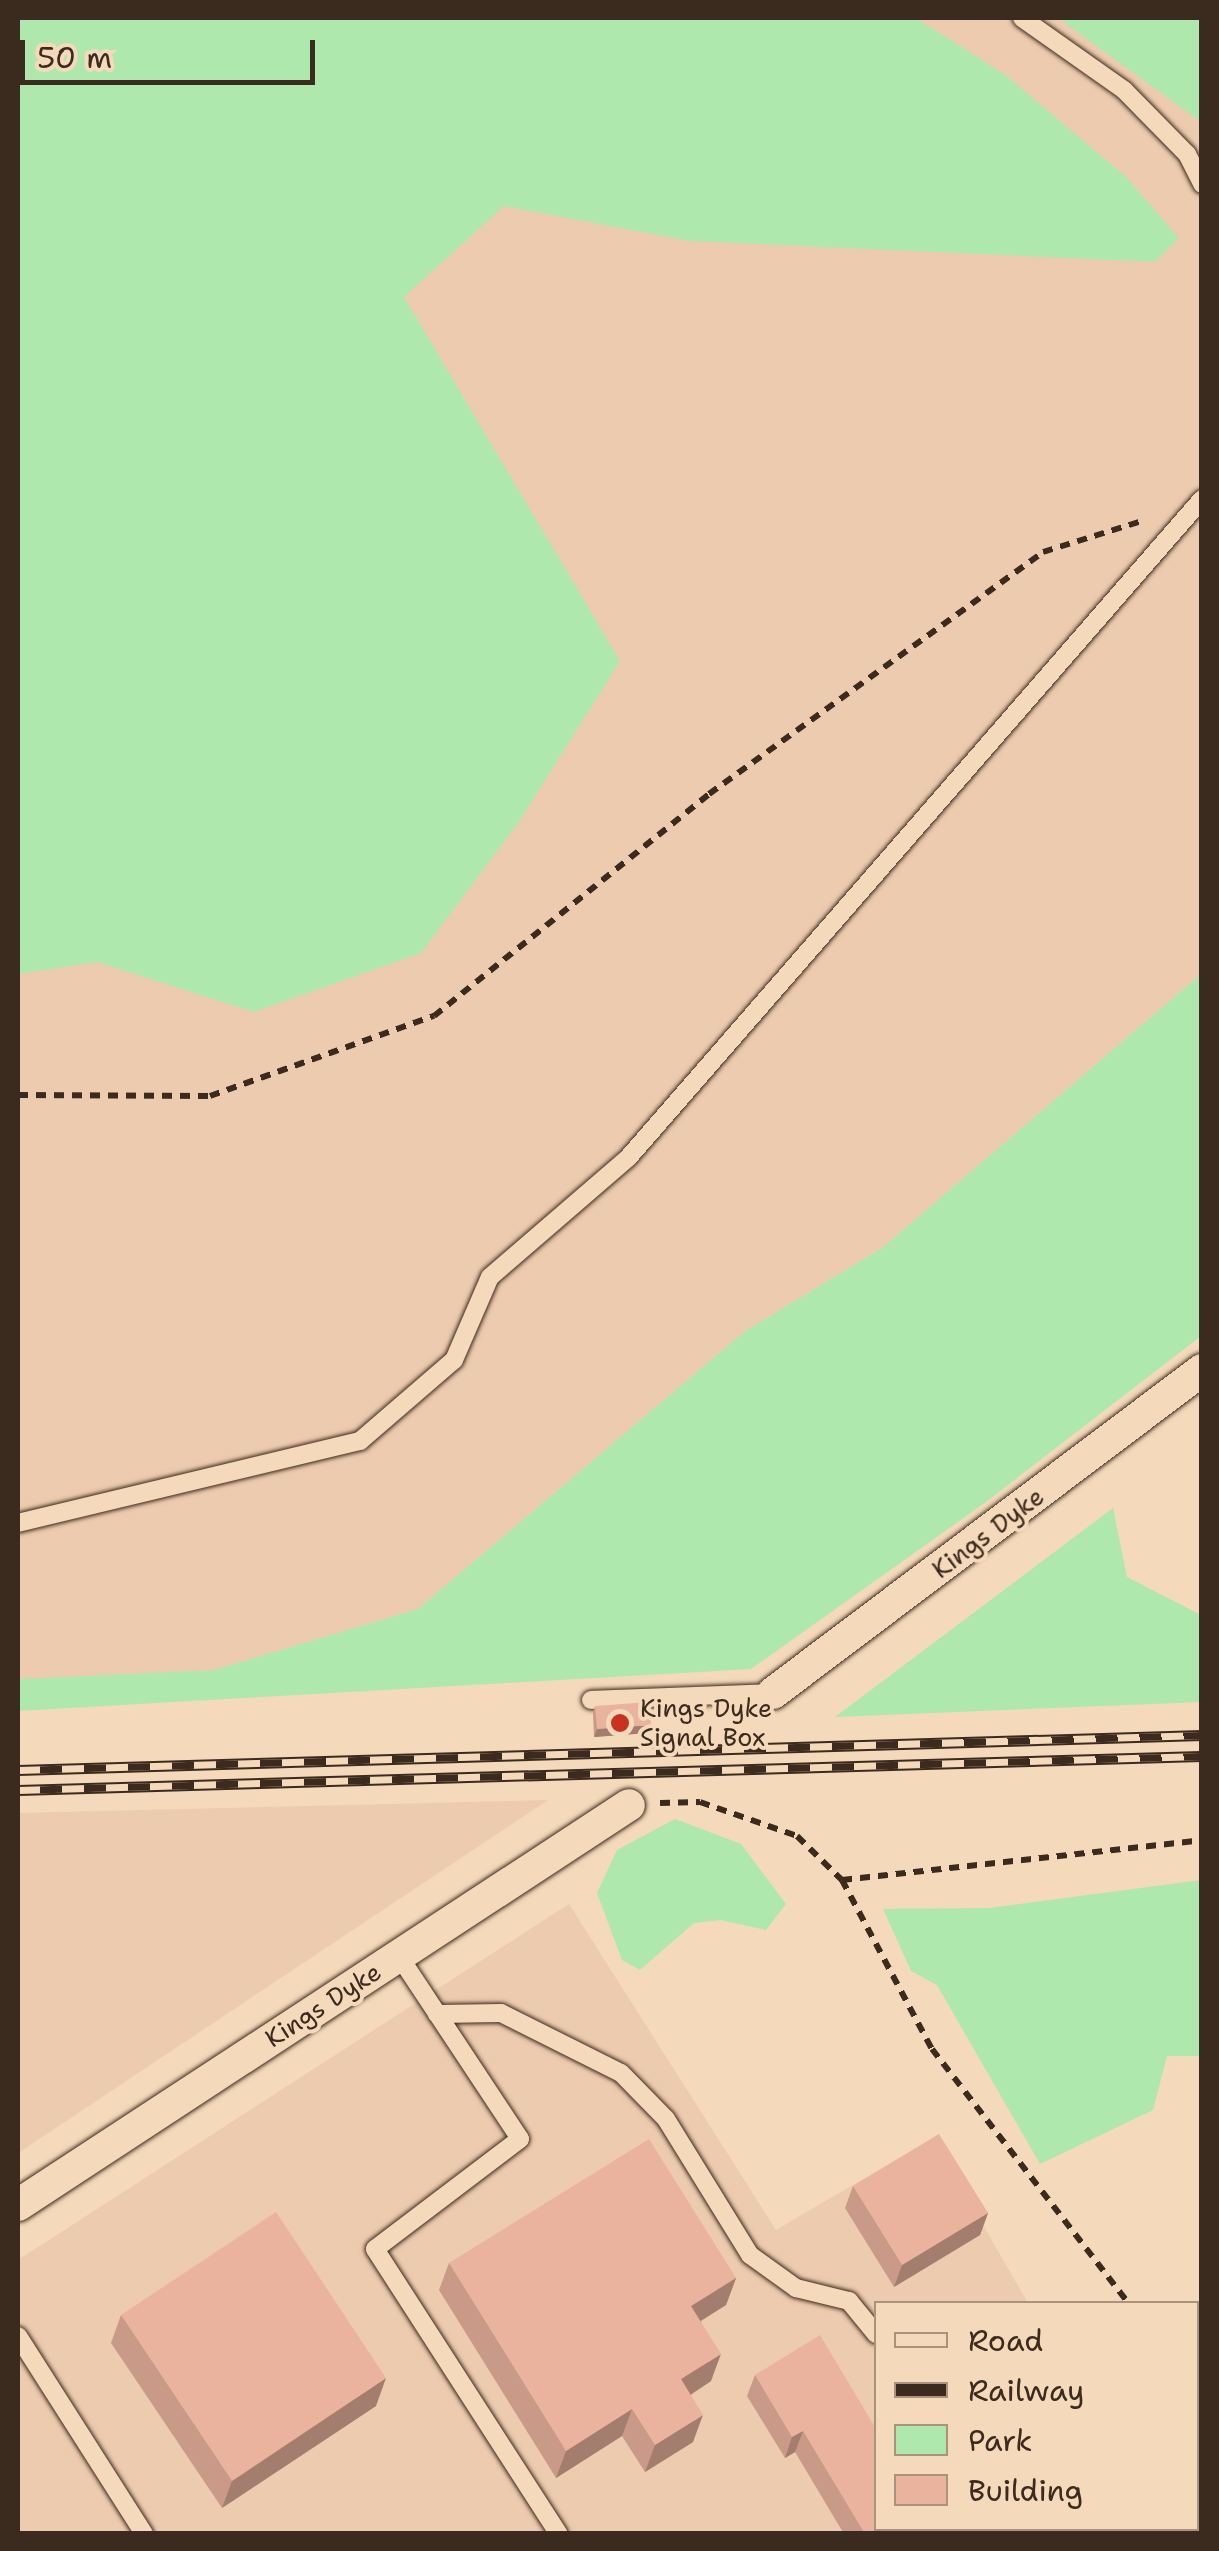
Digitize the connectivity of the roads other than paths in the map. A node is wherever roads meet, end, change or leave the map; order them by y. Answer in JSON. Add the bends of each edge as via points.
{"nodes":[{"id":1,"x":1022,"y":18,"type":"edge"},
{"id":2,"x":1202,"y":184,"type":"edge"},
{"id":3,"x":1200,"y":501,"type":"edge"},
{"id":4,"x":1202,"y":1370,"type":"edge"},
{"id":5,"x":18,"y":1523,"type":"edge"},
{"id":6,"x":773,"y":1694,"type":"joint"},
{"id":7,"x":591,"y":1700,"type":"dead end"},
{"id":8,"x":629,"y":1805,"type":"road end"},
{"id":9,"x":399,"y":1956,"type":"junction"},
{"id":10,"x":437,"y":2014,"type":"junction"},
{"id":11,"x":18,"y":2205,"type":"edge"},
{"id":12,"x":874,"y":2332,"type":"edge"},
{"id":13,"x":18,"y":2336,"type":"edge"},
{"id":14,"x":144,"y":2534,"type":"edge"},
{"id":15,"x":559,"y":2534,"type":"edge"}],
"edges":[{"from":1,"to":2,"type":"lane","via":[[1124,90],[1188,154]]},
{"from":3,"to":5,"type":"lane","via":[[628,1158],[490,1277],[454,1360],[374,1430],[360,1441]]},
{"from":4,"to":6,"type":"street","name":"Kings Dyke"},
{"from":6,"to":7,"type":"lane"},
{"from":8,"to":9,"type":"street","name":"Kings Dyke"},
{"from":9,"to":10,"type":"lane"},
{"from":9,"to":11,"type":"street","name":"Kings Dyke"},
{"from":10,"to":12,"type":"lane","via":[[501,2014],[622,2073],[666,2119],[750,2255],[796,2288],[848,2301]]},
{"from":10,"to":15,"type":"lane","via":[[520,2139],[375,2249]]},
{"from":13,"to":14,"type":"lane"}]}
